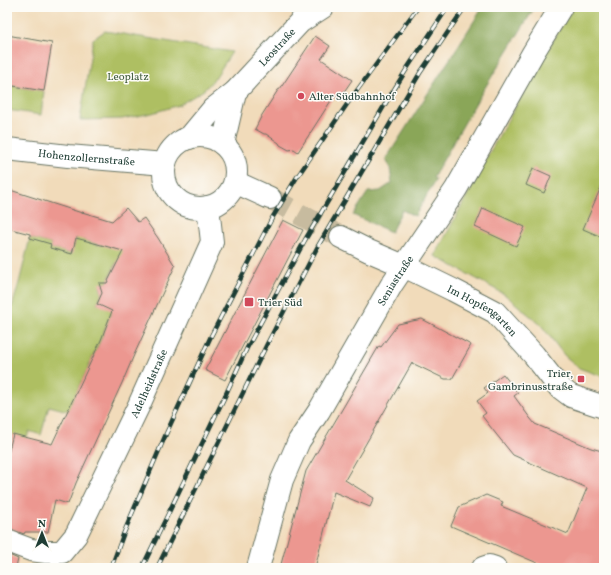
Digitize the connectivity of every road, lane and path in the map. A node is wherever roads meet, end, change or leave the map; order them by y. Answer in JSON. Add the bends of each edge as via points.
{"nodes":[{"id":1,"x":323,"y":7,"type":"edge"},
{"id":2,"x":561,"y":7,"type":"edge"},
{"id":3,"x":235,"y":92,"type":"junction"},
{"id":4,"x":189,"y":138,"type":"junction"},
{"id":5,"x":223,"y":144,"type":"junction"},
{"id":6,"x":7,"y":149,"type":"edge"},
{"id":7,"x":165,"y":164,"type":"junction"},
{"id":8,"x":235,"y":182,"type":"junction"},
{"id":9,"x":270,"y":198,"type":"tunnel mouth"},
{"id":10,"x":208,"y":207,"type":"junction"},
{"id":11,"x":341,"y":237,"type":"tunnel mouth"},
{"id":12,"x":404,"y":266,"type":"junction"},
{"id":13,"x":604,"y":408,"type":"edge"},
{"id":14,"x":7,"y":540,"type":"edge"},
{"id":15,"x":258,"y":568,"type":"edge"},
{"id":16,"x":483,"y":568,"type":"edge"},
{"id":17,"x":494,"y":568,"type":"edge"}],
"edges":[{"from":1,"to":3,"type":"street","name":"Leostraße","via":[[300,22]]},
{"from":2,"to":12,"type":"street","name":"Seniastraße","via":[[456,190]]},
{"from":3,"to":4,"type":"street","name":"Leostraße","via":[[213,109]]},
{"from":3,"to":5,"type":"street","name":"Leostraße"},
{"from":4,"to":5,"type":"street","via":[[201,136]]},
{"from":4,"to":7,"type":"street","via":[[174,148]]},
{"from":5,"to":8,"type":"street","via":[[235,161]]},
{"from":6,"to":7,"type":"street","name":"Hohenzollernstraße"},
{"from":7,"to":10,"type":"street","via":[[168,188],[175,197],[196,208]]},
{"from":8,"to":9,"type":"street"},
{"from":8,"to":10,"type":"street","via":[[225,198]]},
{"from":10,"to":14,"type":"street","name":"Adelheidstraße","via":[[212,242],[139,405],[76,535],[62,552],[30,550]]},
{"from":11,"to":12,"type":"street","name":"Im Hopfengarten"},
{"from":12,"to":13,"type":"street","name":"Im Hopfengarten","via":[[495,312],[559,387],[571,396]]},
{"from":12,"to":15,"type":"street","name":"Seniastraße","via":[[299,441],[282,480]]},
{"from":16,"to":17,"type":"street"}]}
